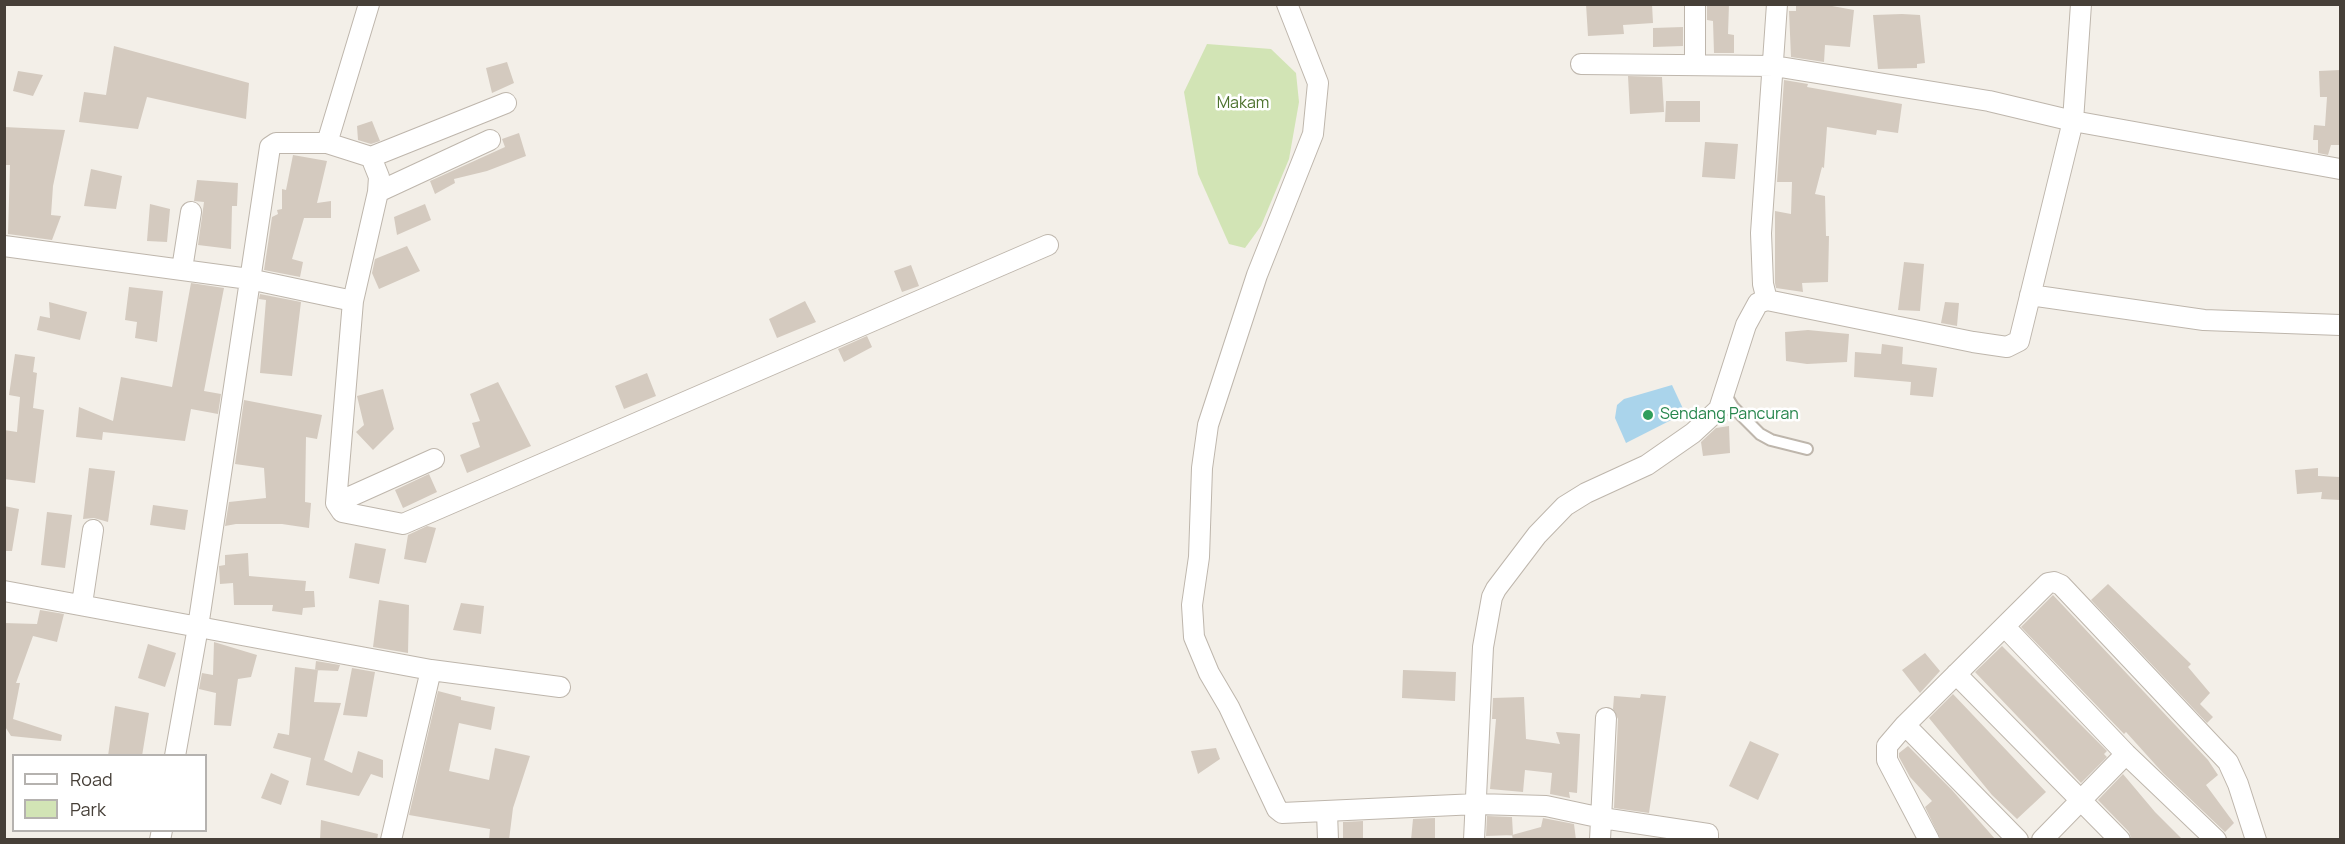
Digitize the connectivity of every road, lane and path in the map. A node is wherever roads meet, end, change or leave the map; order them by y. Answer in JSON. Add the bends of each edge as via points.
{"nodes":[{"id":1,"x":369,"y":4,"type":"edge"},
{"id":2,"x":1287,"y":4,"type":"edge"},
{"id":3,"x":1695,"y":4,"type":"edge"},
{"id":4,"x":1777,"y":4,"type":"edge"},
{"id":5,"x":2081,"y":4,"type":"edge"},
{"id":6,"x":1695,"y":63,"type":"junction"},
{"id":7,"x":1581,"y":64,"type":"dead end"},
{"id":8,"x":1774,"y":66,"type":"junction"},
{"id":9,"x":506,"y":102,"type":"dead end"},
{"id":10,"x":2073,"y":121,"type":"junction"},
{"id":11,"x":490,"y":140,"type":"dead end"},
{"id":12,"x":327,"y":143,"type":"junction"},
{"id":13,"x":371,"y":157,"type":"junction"},
{"id":14,"x":2340,"y":169,"type":"edge"},
{"id":15,"x":378,"y":192,"type":"junction"},
{"id":16,"x":191,"y":212,"type":"dead end"},
{"id":17,"x":1048,"y":245,"type":"dead end"},
{"id":18,"x":4,"y":246,"type":"edge"},
{"id":19,"x":182,"y":269,"type":"junction"},
{"id":20,"x":249,"y":279,"type":"junction"},
{"id":21,"x":2030,"y":295,"type":"junction"},
{"id":22,"x":1767,"y":300,"type":"junction"},
{"id":23,"x":352,"y":301,"type":"junction"},
{"id":24,"x":2340,"y":325,"type":"edge"},
{"id":25,"x":1724,"y":394,"type":"junction"},
{"id":26,"x":1807,"y":448,"type":"dead end"},
{"id":27,"x":434,"y":459,"type":"dead end"},
{"id":28,"x":336,"y":503,"type":"junction"},
{"id":29,"x":93,"y":530,"type":"dead end"},
{"id":30,"x":4,"y":591,"type":"edge"},
{"id":31,"x":82,"y":604,"type":"junction"},
{"id":32,"x":198,"y":627,"type":"junction"},
{"id":33,"x":2006,"y":628,"type":"junction"},
{"id":34,"x":431,"y":670,"type":"junction"},
{"id":35,"x":1956,"y":675,"type":"junction"},
{"id":36,"x":560,"y":687,"type":"dead end"},
{"id":37,"x":1606,"y":718,"type":"dead end"},
{"id":38,"x":1905,"y":724,"type":"junction"},
{"id":39,"x":2126,"y":753,"type":"junction"},
{"id":40,"x":175,"y":754,"type":"edge"},
{"id":41,"x":2080,"y":801,"type":"junction"},
{"id":42,"x":1477,"y":804,"type":"junction"},
{"id":43,"x":1327,"y":812,"type":"junction"},
{"id":44,"x":1602,"y":818,"type":"junction"},
{"id":45,"x":391,"y":840,"type":"edge"},
{"id":46,"x":1328,"y":840,"type":"edge"},
{"id":47,"x":1474,"y":840,"type":"edge"},
{"id":48,"x":1600,"y":840,"type":"edge"},
{"id":49,"x":1707,"y":840,"type":"edge"},
{"id":50,"x":1929,"y":840,"type":"edge"},
{"id":51,"x":2018,"y":840,"type":"edge"},
{"id":52,"x":2042,"y":840,"type":"edge"},
{"id":53,"x":2120,"y":840,"type":"edge"},
{"id":54,"x":2216,"y":840,"type":"edge"},
{"id":55,"x":2256,"y":840,"type":"edge"}],
"edges":[{"from":1,"to":12,"type":"street"},
{"from":2,"to":43,"type":"street","via":[[1318,83],[1313,134],[1257,275],[1208,425],[1192,605],[1194,637],[1277,809],[1282,813]]},
{"from":3,"to":6,"type":"street"},
{"from":4,"to":8,"type":"street"},
{"from":5,"to":10,"type":"street"},
{"from":6,"to":7,"type":"street"},
{"from":6,"to":8,"type":"street"},
{"from":8,"to":10,"type":"street","via":[[1978,99]]},
{"from":8,"to":22,"type":"street","via":[[1761,233]]},
{"from":9,"to":13,"type":"street"},
{"from":10,"to":14,"type":"street"},
{"from":10,"to":21,"type":"street"},
{"from":11,"to":15,"type":"street"},
{"from":12,"to":13,"type":"street"},
{"from":12,"to":20,"type":"street","via":[[276,143],[270,147]]},
{"from":13,"to":15,"type":"street","via":[[379,177]]},
{"from":15,"to":23,"type":"street"},
{"from":16,"to":19,"type":"street"},
{"from":17,"to":28,"type":"street","via":[[403,524],[342,512]]},
{"from":18,"to":19,"type":"street"},
{"from":19,"to":20,"type":"street"},
{"from":20,"to":23,"type":"street"},
{"from":20,"to":32,"type":"street"},
{"from":21,"to":22,"type":"street","via":[[2019,341],[2007,347]]},
{"from":21,"to":24,"type":"street","via":[[2204,320]]},
{"from":22,"to":25,"type":"street","via":[[1758,303],[1746,325]]},
{"from":23,"to":28,"type":"street"},
{"from":25,"to":26,"type":"lane","via":[[1760,434]]},
{"from":25,"to":42,"type":"street","via":[[1719,409],[1693,433],[1647,465],[1586,493],[1551,518],[1496,589],[1483,647]]},
{"from":27,"to":28,"type":"street"},
{"from":29,"to":31,"type":"street"},
{"from":30,"to":31,"type":"street"},
{"from":31,"to":32,"type":"street"},
{"from":32,"to":34,"type":"street"},
{"from":32,"to":40,"type":"street"},
{"from":33,"to":35,"type":"street"},
{"from":33,"to":39,"type":"street"},
{"from":33,"to":55,"type":"street","via":[[2048,584],[2061,585],[2228,762]]},
{"from":34,"to":36,"type":"street"},
{"from":34,"to":45,"type":"street"},
{"from":35,"to":38,"type":"street"},
{"from":35,"to":41,"type":"street"},
{"from":37,"to":44,"type":"street"},
{"from":38,"to":50,"type":"street","via":[[1887,746],[1887,760]]},
{"from":38,"to":51,"type":"street"},
{"from":39,"to":41,"type":"street"},
{"from":39,"to":54,"type":"street"},
{"from":41,"to":52,"type":"street"},
{"from":41,"to":53,"type":"street"},
{"from":42,"to":43,"type":"street"},
{"from":42,"to":44,"type":"street","via":[[1546,806]]},
{"from":42,"to":47,"type":"street"},
{"from":43,"to":46,"type":"street"},
{"from":44,"to":48,"type":"street"},
{"from":44,"to":49,"type":"street","via":[[1708,834]]}]}
